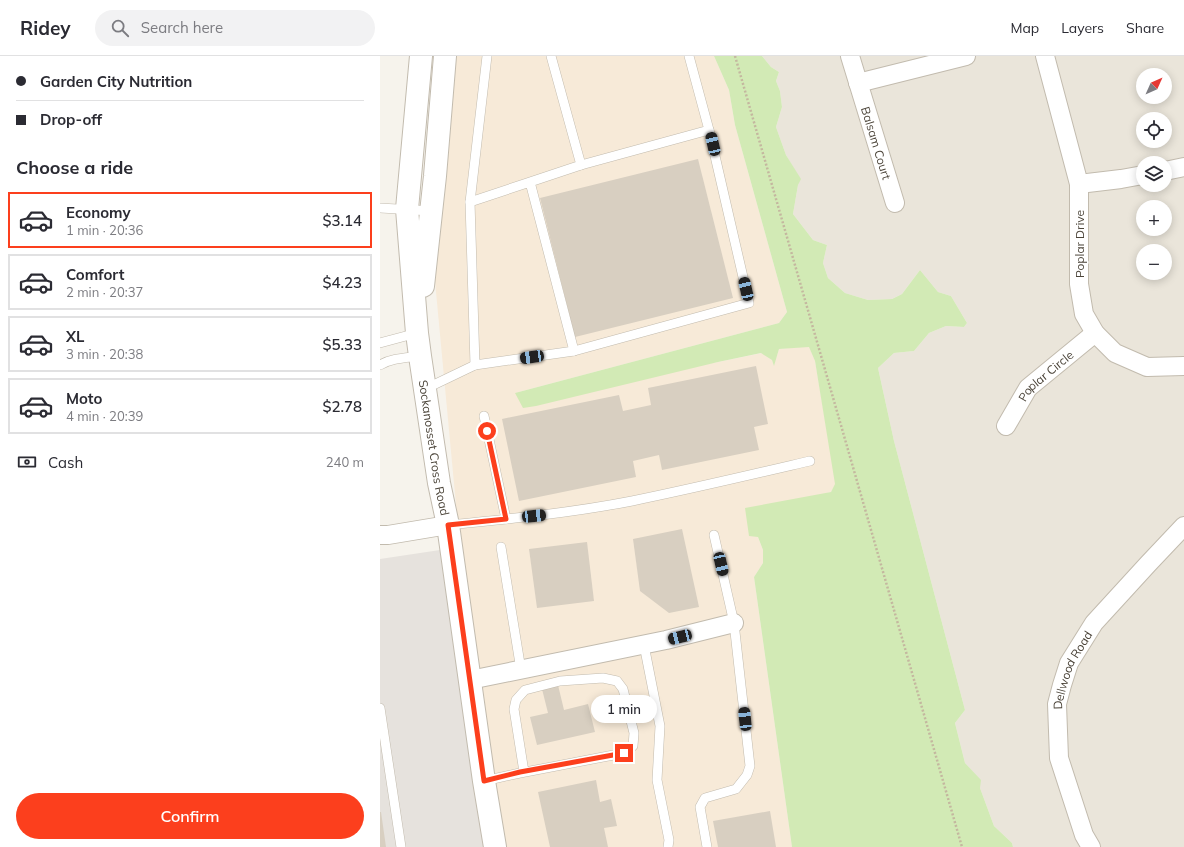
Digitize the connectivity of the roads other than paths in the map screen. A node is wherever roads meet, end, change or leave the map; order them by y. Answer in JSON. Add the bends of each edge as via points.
{"nodes":[{"id":1,"x":421,"y":56,"type":"edge"},
{"id":2,"x":445,"y":56,"type":"edge"},
{"id":3,"x":487,"y":56,"type":"edge"},
{"id":4,"x":551,"y":56,"type":"edge"},
{"id":5,"x":689,"y":56,"type":"edge"},
{"id":6,"x":850,"y":56,"type":"edge"},
{"id":7,"x":966,"y":56,"type":"edge"},
{"id":8,"x":1045,"y":56,"type":"edge"},
{"id":9,"x":858,"y":83,"type":"junction"},
{"id":10,"x":709,"y":130,"type":"junction"},
{"id":11,"x":581,"y":165,"type":"junction"},
{"id":12,"x":1184,"y":167,"type":"edge"},
{"id":13,"x":1172,"y":170,"type":"edge"},
{"id":14,"x":1136,"y":177,"type":"edge"},
{"id":15,"x":530,"y":182,"type":"junction"},
{"id":16,"x":1079,"y":184,"type":"junction"},
{"id":17,"x":470,"y":202,"type":"junction"},
{"id":18,"x":895,"y":203,"type":"dead end"},
{"id":19,"x":380,"y":208,"type":"edge"},
{"id":20,"x":407,"y":209,"type":"junction"},
{"id":21,"x":432,"y":211,"type":"junction"},
{"id":22,"x":417,"y":333,"type":"junction"},
{"id":23,"x":1095,"y":333,"type":"junction"},
{"id":24,"x":380,"y":343,"type":"edge"},
{"id":25,"x":574,"y":351,"type":"junction"},
{"id":26,"x":420,"y":356,"type":"junction"},
{"id":27,"x":380,"y":365,"type":"edge"},
{"id":28,"x":475,"y":365,"type":"junction"},
{"id":29,"x":1184,"y":366,"type":"edge"},
{"id":30,"x":425,"y":389,"type":"junction"},
{"id":31,"x":484,"y":416,"type":"dead end"},
{"id":32,"x":1006,"y":426,"type":"dead end"},
{"id":33,"x":810,"y":461,"type":"dead end"},
{"id":34,"x":506,"y":519,"type":"junction"},
{"id":35,"x":448,"y":525,"type":"junction"},
{"id":36,"x":1184,"y":526,"type":"edge"},
{"id":37,"x":380,"y":535,"type":"edge"},
{"id":38,"x":714,"y":535,"type":"dead end"},
{"id":39,"x":501,"y":547,"type":"dead end"},
{"id":40,"x":734,"y":623,"type":"junction"},
{"id":41,"x":644,"y":645,"type":"junction"},
{"id":42,"x":521,"y":670,"type":"junction"},
{"id":43,"x":470,"y":680,"type":"junction"},
{"id":44,"x":380,"y":708,"type":"edge"},
{"id":45,"x":524,"y":772,"type":"junction"},
{"id":46,"x":484,"y":781,"type":"junction"},
{"id":47,"x":401,"y":847,"type":"edge"},
{"id":48,"x":495,"y":847,"type":"edge"},
{"id":49,"x":668,"y":847,"type":"edge"},
{"id":50,"x":706,"y":847,"type":"edge"},
{"id":51,"x":1091,"y":847,"type":"edge"}],
"edges":[{"from":1,"to":20,"type":"street","name":"Sockanosset Cross Road"},
{"from":2,"to":21,"type":"street","name":"Sockanosset Cross Road"},
{"from":3,"to":17,"type":"lane"},
{"from":4,"to":11,"type":"lane"},
{"from":5,"to":10,"type":"lane"},
{"from":6,"to":9,"type":"street","name":"Balsam Court"},
{"from":7,"to":9,"type":"street"},
{"from":8,"to":16,"type":"street","name":"Poplar Drive"},
{"from":9,"to":18,"type":"street","name":"Balsam Court"},
{"from":10,"to":11,"type":"lane"},
{"from":10,"to":25,"type":"lane","via":[[749,303]]},
{"from":11,"to":15,"type":"lane"},
{"from":12,"to":13,"type":"street"},
{"from":14,"to":16,"type":"street"},
{"from":15,"to":17,"type":"lane"},
{"from":15,"to":25,"type":"lane"},
{"from":16,"to":23,"type":"street","name":"Poplar Drive","via":[[1079,284],[1084,314]]},
{"from":17,"to":28,"type":"lane"},
{"from":19,"to":20,"type":"lane"},
{"from":20,"to":21,"type":"lane"},
{"from":20,"to":22,"type":"street","name":"Sockanosset Cross Road"},
{"from":21,"to":22,"type":"street","name":"Sockanosset Cross Road"},
{"from":22,"to":24,"type":"lane"},
{"from":22,"to":26,"type":"street","name":"Sockanosset Cross Road"},
{"from":23,"to":29,"type":"street","name":"Poplar Drive","via":[[1115,353],[1146,367]]},
{"from":23,"to":32,"type":"street","name":"Poplar Circle","via":[[1028,388]]},
{"from":25,"to":28,"type":"lane"},
{"from":26,"to":27,"type":"lane","via":[[388,361]]},
{"from":26,"to":30,"type":"street","name":"Sockanosset Cross Road"},
{"from":28,"to":30,"type":"lane"},
{"from":30,"to":35,"type":"street","name":"Sockanosset Cross Road"},
{"from":31,"to":34,"type":"lane"},
{"from":33,"to":34,"type":"lane","via":[[631,501],[549,515]]},
{"from":34,"to":35,"type":"lane"},
{"from":35,"to":37,"type":"street","via":[[388,536]]},
{"from":35,"to":43,"type":"street","name":"Sockanosset Cross Road"},
{"from":36,"to":51,"type":"street","name":"Dellwood Road","via":[[1094,623],[1069,663],[1062,685],[1057,704],[1059,758],[1084,835]]},
{"from":38,"to":40,"type":"lane"},
{"from":39,"to":42,"type":"lane"},
{"from":40,"to":41,"type":"street"},
{"from":40,"to":50,"type":"lane","via":[[750,766],[747,775],[736,789],[705,798],[700,807]]},
{"from":41,"to":42,"type":"street"},
{"from":41,"to":49,"type":"lane","via":[[660,726],[656,780],[669,840]]},
{"from":42,"to":43,"type":"street"},
{"from":43,"to":46,"type":"street","name":"Sockanosset Cross Road"},
{"from":44,"to":47,"type":"lane"},
{"from":45,"to":45,"type":"lane","via":[[514,709],[516,700],[525,690],[560,681],[604,678],[617,681],[623,689],[634,733],[633,746],[624,753]]},
{"from":45,"to":46,"type":"lane"},
{"from":46,"to":48,"type":"street","name":"Sockanosset Cross Road"}]}
